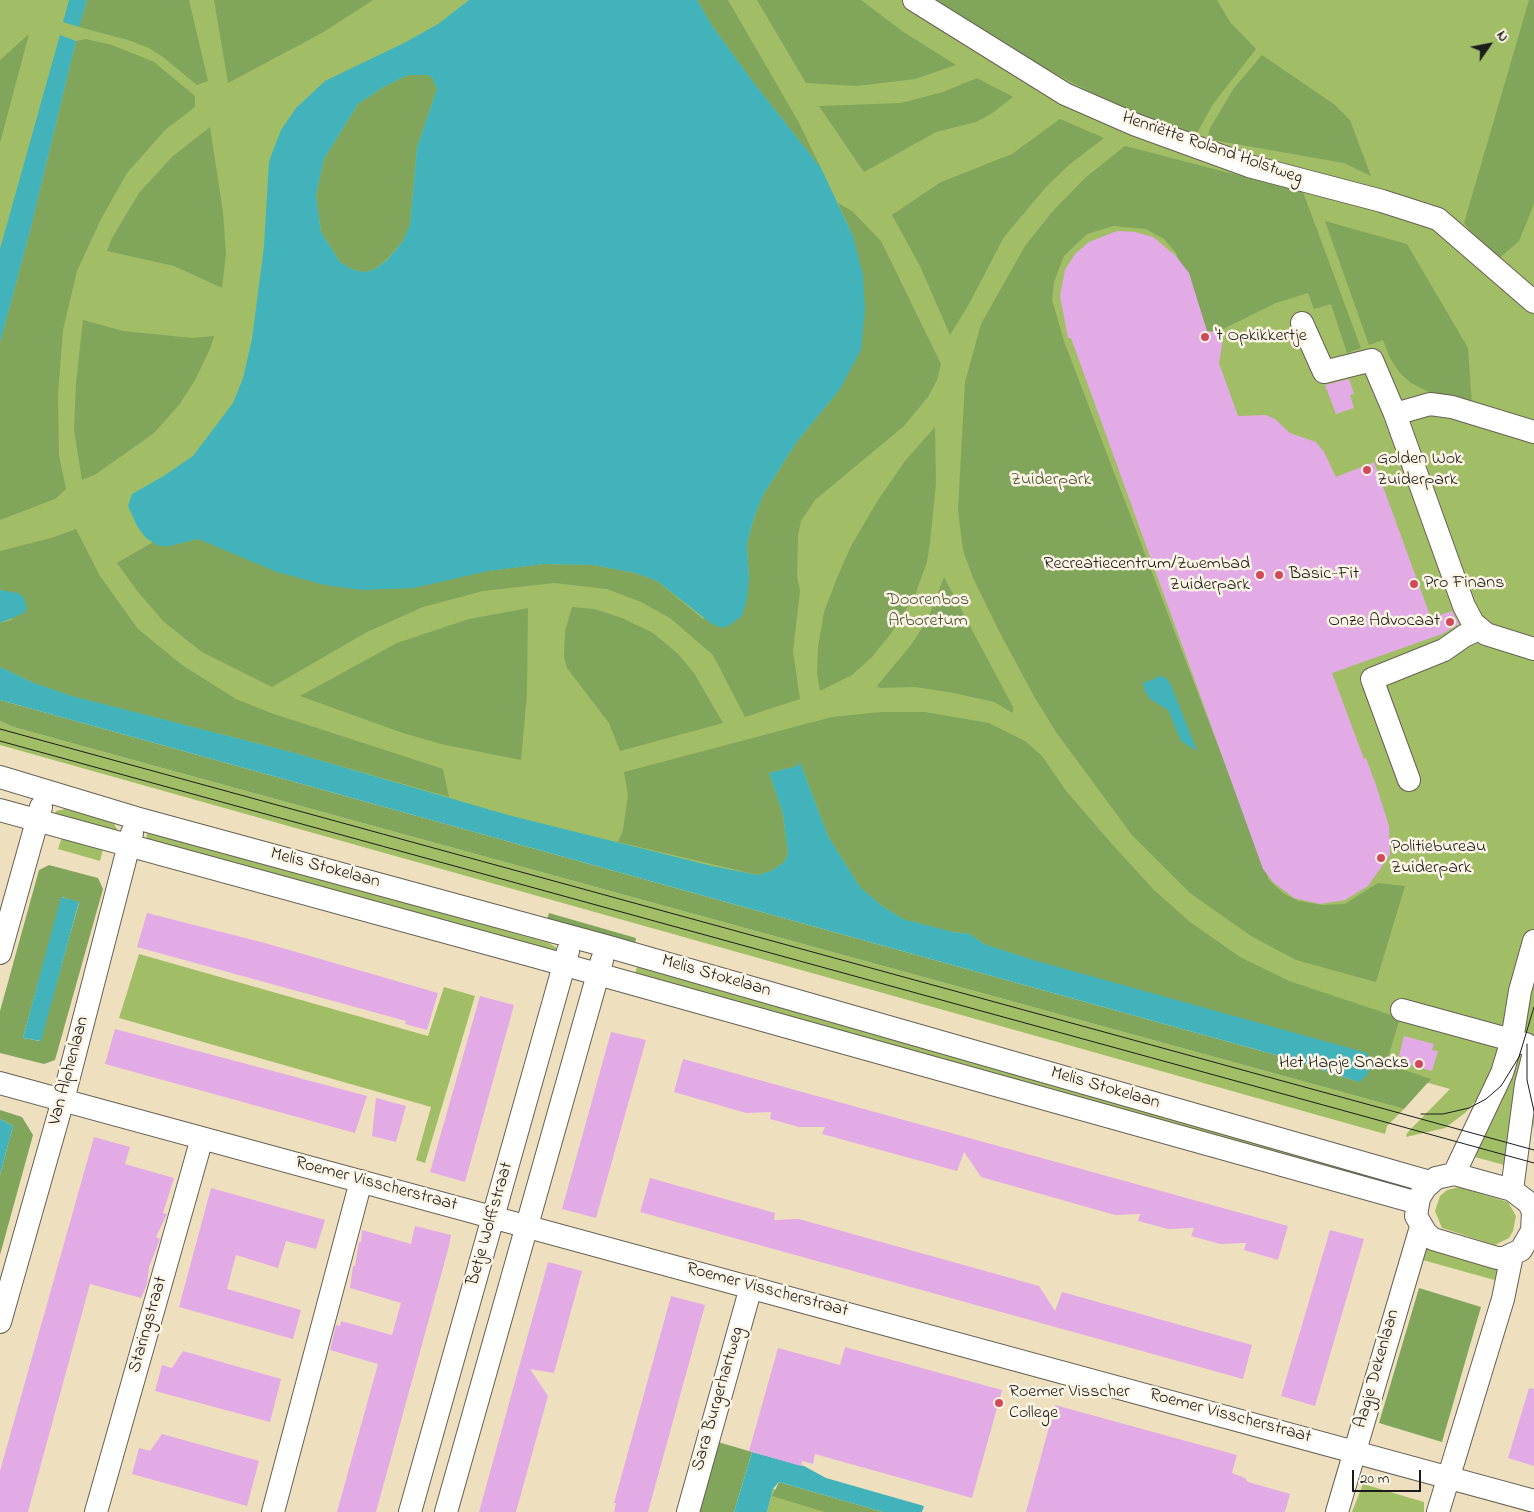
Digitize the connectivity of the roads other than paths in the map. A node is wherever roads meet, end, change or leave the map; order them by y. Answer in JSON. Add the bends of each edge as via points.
{"nodes":[{"id":1,"x":914,"y":0,"type":"edge"},
{"id":2,"x":1534,"y":302,"type":"edge"},
{"id":3,"x":1302,"y":322,"type":"dead end"},
{"id":4,"x":1395,"y":414,"type":"junction"},
{"id":5,"x":1534,"y":432,"type":"edge"},
{"id":6,"x":1479,"y":628,"type":"junction"},
{"id":7,"x":1534,"y":649,"type":"edge"},
{"id":8,"x":0,"y":777,"type":"edge"},
{"id":9,"x":1409,"y":780,"type":"dead end"},
{"id":10,"x":46,"y":792,"type":"junction"},
{"id":11,"x":0,"y":810,"type":"edge"},
{"id":12,"x":136,"y":818,"type":"junction"},
{"id":13,"x":37,"y":820,"type":"junction"},
{"id":14,"x":128,"y":846,"type":"junction"},
{"id":15,"x":572,"y":936,"type":"junction"},
{"id":16,"x":1534,"y":941,"type":"edge"},
{"id":17,"x":606,"y":946,"type":"junction"},
{"id":18,"x":0,"y":953,"type":"edge"},
{"id":19,"x":564,"y":964,"type":"junction"},
{"id":20,"x":598,"y":974,"type":"junction"},
{"id":21,"x":1402,"y":1010,"type":"dead end"},
{"id":22,"x":1512,"y":1040,"type":"junction"},
{"id":23,"x":1534,"y":1045,"type":"edge"},
{"id":24,"x":1534,"y":1053,"type":"edge"},
{"id":25,"x":0,"y":1083,"type":"edge"},
{"id":26,"x":63,"y":1100,"type":"junction"},
{"id":27,"x":202,"y":1138,"type":"junction"},
{"id":28,"x":1454,"y":1174,"type":"junction"},
{"id":29,"x":361,"y":1181,"type":"junction"},
{"id":30,"x":1430,"y":1182,"type":"junction"},
{"id":31,"x":1512,"y":1190,"type":"junction"},
{"id":32,"x":1418,"y":1203,"type":"junction"},
{"id":33,"x":1534,"y":1212,"type":"edge"},
{"id":34,"x":493,"y":1217,"type":"junction"},
{"id":35,"x":528,"y":1226,"type":"junction"},
{"id":36,"x":1421,"y":1227,"type":"junction"},
{"id":37,"x":1532,"y":1237,"type":"edge"},
{"id":38,"x":1512,"y":1255,"type":"junction"},
{"id":39,"x":751,"y":1287,"type":"junction"},
{"id":40,"x":0,"y":1322,"type":"edge"},
{"id":41,"x":1355,"y":1451,"type":"junction"},
{"id":42,"x":1449,"y":1477,"type":"junction"},
{"id":43,"x":1534,"y":1500,"type":"edge"},
{"id":44,"x":96,"y":1512,"type":"edge"},
{"id":45,"x":272,"y":1512,"type":"edge"},
{"id":46,"x":410,"y":1512,"type":"edge"},
{"id":47,"x":446,"y":1512,"type":"edge"},
{"id":48,"x":688,"y":1512,"type":"edge"},
{"id":49,"x":1337,"y":1512,"type":"edge"},
{"id":50,"x":1438,"y":1512,"type":"edge"}],
"edges":[{"from":1,"to":2,"type":"street","name":"Henriëtte Roland Holstweg","via":[[1065,94],[1136,126],[1249,166],[1438,219]]},
{"from":3,"to":4,"type":"street","via":[[1324,372],[1372,360]]},
{"from":4,"to":5,"type":"street","via":[[1430,404],[1452,407]]},
{"from":4,"to":6,"type":"street","via":[[1464,606]]},
{"from":6,"to":7,"type":"street","via":[[1486,634]]},
{"from":6,"to":9,"type":"street","via":[[1444,650],[1372,679]]},
{"from":8,"to":10,"type":"street","name":"Melis Stokelaan"},
{"from":10,"to":12,"type":"street","name":"Melis Stokelaan"},
{"from":10,"to":13,"type":"street"},
{"from":11,"to":13,"type":"street","name":"Melis Stokelaan"},
{"from":12,"to":14,"type":"street","name":"Van Alphenlaan"},
{"from":12,"to":15,"type":"street","name":"Melis Stokelaan"},
{"from":13,"to":14,"type":"street","name":"Melis Stokelaan"},
{"from":13,"to":18,"type":"street"},
{"from":14,"to":19,"type":"street","name":"Melis Stokelaan"},
{"from":14,"to":26,"type":"street","name":"Van Alphenlaan"},
{"from":15,"to":17,"type":"street","name":"Melis Stokelaan"},
{"from":15,"to":19,"type":"street","name":"Betje Wolffstraat"},
{"from":16,"to":22,"type":"street","via":[[1520,991]]},
{"from":17,"to":20,"type":"street","name":"Betje Wolffstraat"},
{"from":17,"to":30,"type":"street","name":"Melis Stokelaan"},
{"from":19,"to":20,"type":"street","name":"Melis Stokelaan"},
{"from":19,"to":34,"type":"street","name":"Betje Wolffstraat"},
{"from":20,"to":32,"type":"street","name":"Melis Stokelaan"},
{"from":20,"to":35,"type":"street","name":"Betje Wolffstraat"},
{"from":21,"to":22,"type":"street"},
{"from":22,"to":23,"type":"street"},
{"from":22,"to":28,"type":"street","via":[[1498,1084]]},
{"from":24,"to":31,"type":"street","via":[[1526,1084]]},
{"from":25,"to":26,"type":"street","name":"Roemer Visscherstraat"},
{"from":26,"to":27,"type":"street","name":"Roemer Visscherstraat"},
{"from":26,"to":40,"type":"street","name":"Van Alphenlaan"},
{"from":27,"to":29,"type":"street","name":"Roemer Visscherstraat"},
{"from":27,"to":44,"type":"street","name":"Staringstraat"},
{"from":28,"to":30,"type":"street","via":[[1443,1175]]},
{"from":28,"to":31,"type":"street"},
{"from":29,"to":34,"type":"street","name":"Roemer Visscherstraat"},
{"from":29,"to":45,"type":"street"},
{"from":30,"to":32,"type":"street"},
{"from":31,"to":33,"type":"street","via":[[1529,1203]]},
{"from":32,"to":36,"type":"street","via":[[1416,1216]]},
{"from":33,"to":37,"type":"street"},
{"from":34,"to":35,"type":"street","name":"Roemer Visscherstraat"},
{"from":34,"to":46,"type":"street","name":"Betje Wolffstraat"},
{"from":35,"to":39,"type":"street","name":"Roemer Visscherstraat"},
{"from":35,"to":47,"type":"street","name":"Betje Wolffstraat"},
{"from":36,"to":38,"type":"street","via":[[1441,1242],[1497,1258]]},
{"from":36,"to":41,"type":"street","name":"Aagje Dekenlaan"},
{"from":37,"to":38,"type":"street"},
{"from":38,"to":42,"type":"street","via":[[1503,1300]]},
{"from":39,"to":41,"type":"street","name":"Roemer Visscherstraat"},
{"from":39,"to":48,"type":"street","name":"Sara Burgerhartweg"},
{"from":41,"to":42,"type":"street","name":"Roemer Visscherstraat"},
{"from":41,"to":49,"type":"street","name":"Aagje Dekenlaan"},
{"from":42,"to":43,"type":"street","name":"Roemer Visscherstraat"},
{"from":42,"to":50,"type":"street"}]}
